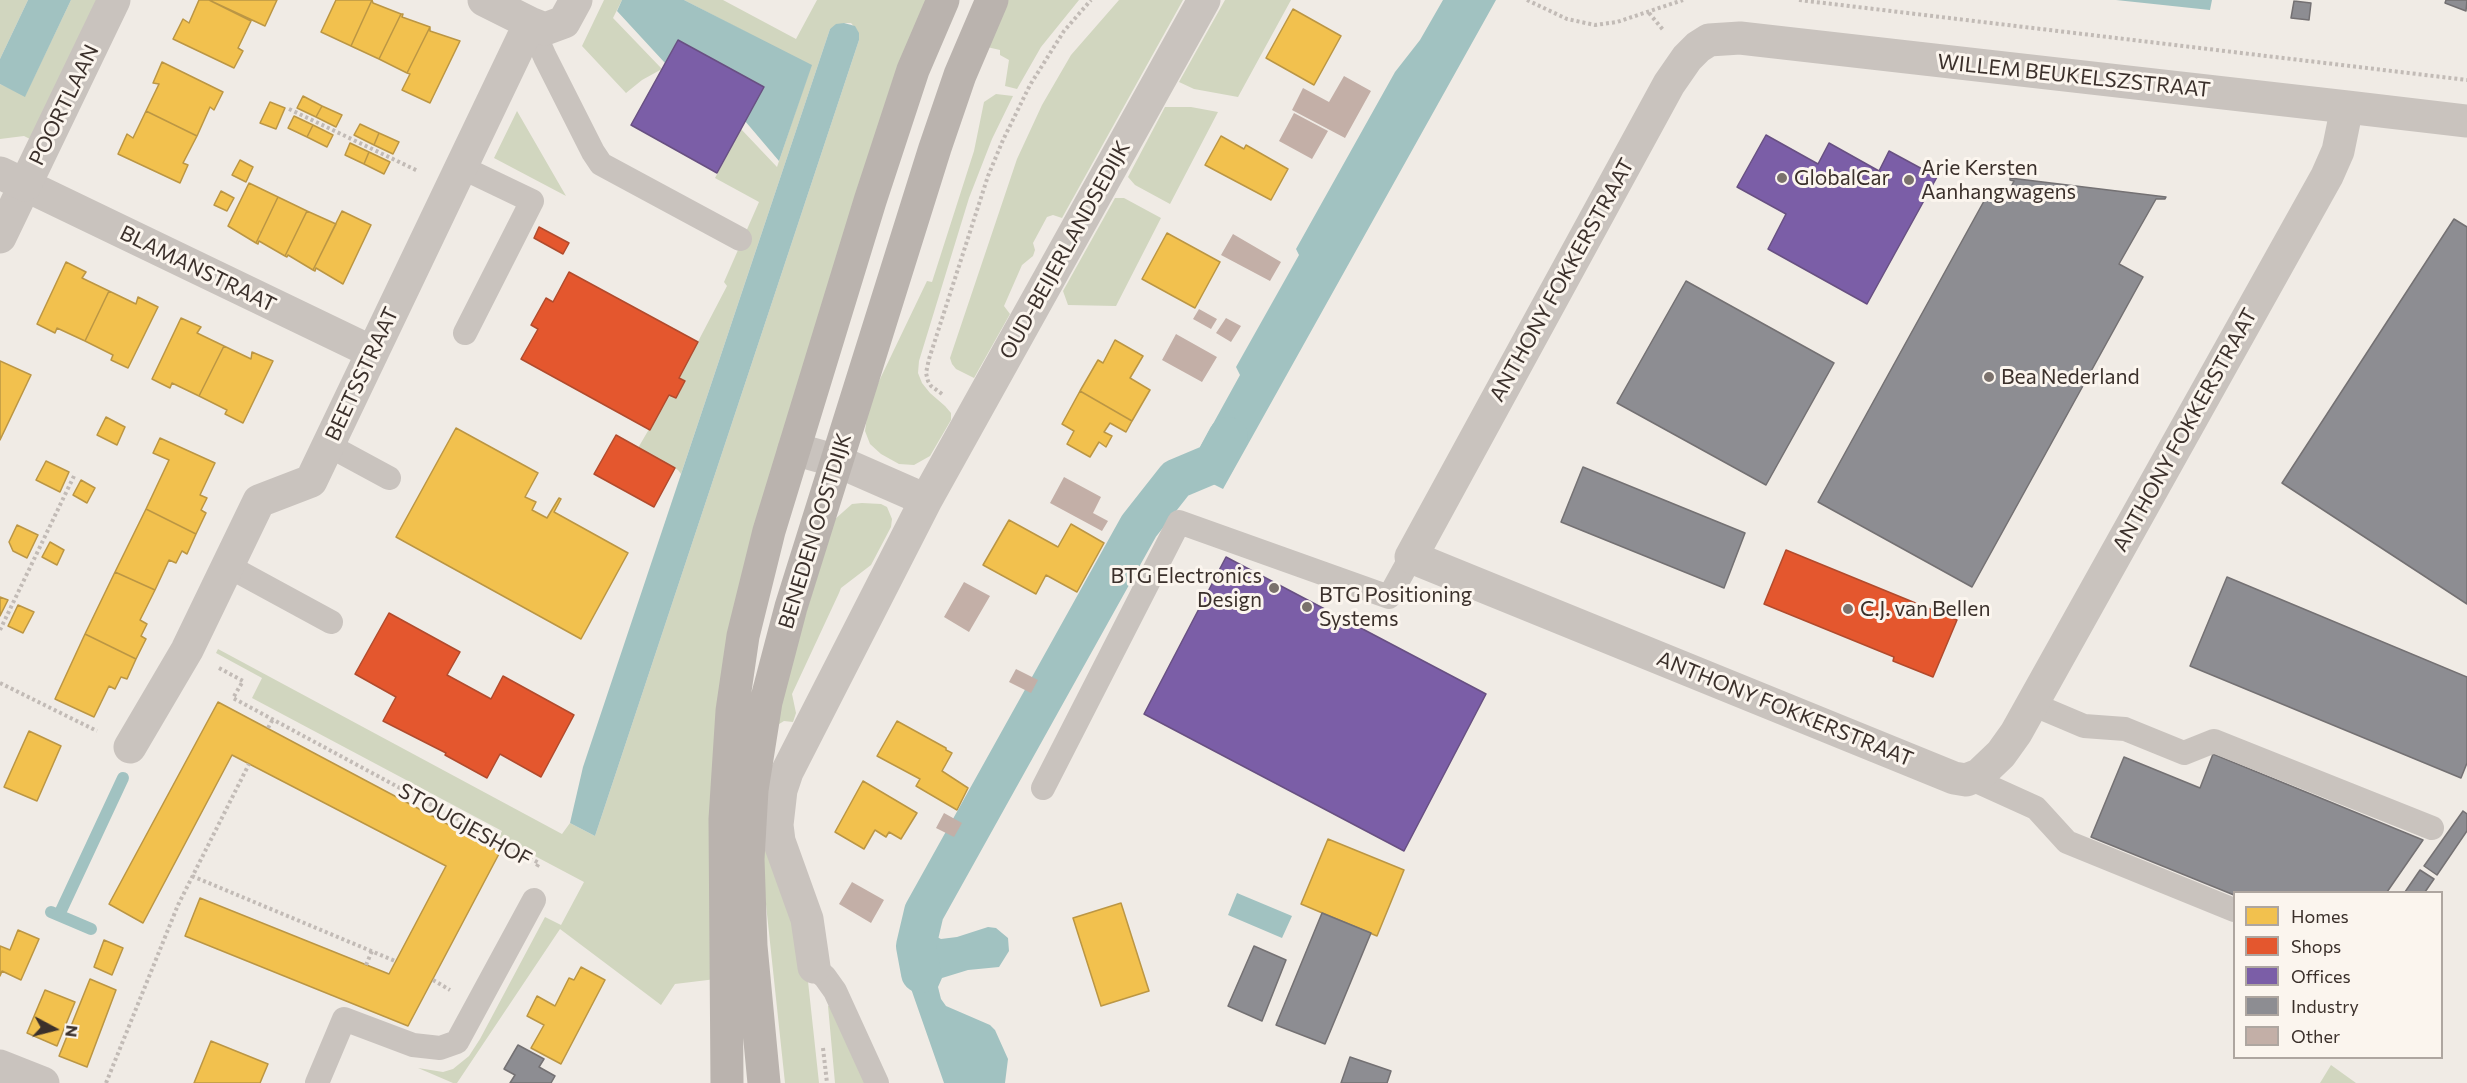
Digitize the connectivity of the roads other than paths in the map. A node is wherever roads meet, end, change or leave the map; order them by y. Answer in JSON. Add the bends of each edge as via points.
{"nodes":[{"id":1,"x":114,"y":0,"type":"edge"},
{"id":2,"x":484,"y":0,"type":"edge"},
{"id":3,"x":576,"y":0,"type":"edge"},
{"id":4,"x":943,"y":0,"type":"edge"},
{"id":5,"x":992,"y":0,"type":"edge"},
{"id":6,"x":1204,"y":0,"type":"edge"},
{"id":7,"x":530,"y":23,"type":"junction"},
{"id":8,"x":1687,"y":58,"type":"joint"},
{"id":9,"x":2347,"y":107,"type":"junction"},
{"id":10,"x":2467,"y":121,"type":"edge"},
{"id":11,"x":456,"y":177,"type":"junction"},
{"id":12,"x":13,"y":179,"type":"edge"},
{"id":13,"x":0,"y":237,"type":"edge"},
{"id":14,"x":740,"y":239,"type":"dead end"},
{"id":15,"x":465,"y":333,"type":"dead end"},
{"id":16,"x":372,"y":352,"type":"junction"},
{"id":17,"x":328,"y":445,"type":"junction"},
{"id":18,"x":794,"y":449,"type":"junction"},
{"id":19,"x":837,"y":461,"type":"junction"},
{"id":20,"x":389,"y":478,"type":"dead end"},
{"id":21,"x":926,"y":500,"type":"junction"},
{"id":22,"x":1411,"y":557,"type":"junction"},
{"id":23,"x":228,"y":566,"type":"junction"},
{"id":24,"x":331,"y":622,"type":"dead end"},
{"id":25,"x":2032,"y":704,"type":"junction"},
{"id":26,"x":130,"y":747,"type":"road end"},
{"id":27,"x":1972,"y":778,"type":"junction"},
{"id":28,"x":1043,"y":788,"type":"dead end"},
{"id":29,"x":2432,"y":828,"type":"dead end"},
{"id":30,"x":534,"y":900,"type":"road end"},
{"id":31,"x":2233,"y":909,"type":"edge"},
{"id":32,"x":814,"y":967,"type":"joint"},
{"id":33,"x":0,"y":1066,"type":"edge"},
{"id":34,"x":43,"y":1083,"type":"edge"},
{"id":35,"x":317,"y":1083,"type":"edge"},
{"id":36,"x":728,"y":1083,"type":"edge"},
{"id":37,"x":764,"y":1083,"type":"edge"},
{"id":38,"x":877,"y":1083,"type":"edge"}],
"edges":[{"from":1,"to":12,"type":"street","name":"POORTLAAN"},
{"from":2,"to":7,"type":"street"},
{"from":3,"to":7,"type":"street","via":[[564,22],[545,29]]},
{"from":4,"to":18,"type":"main road","name":"BENEDEN OOSTDIJK","via":[[903,100]]},
{"from":5,"to":19,"type":"main road","name":"BENEDEN OOSTDIJK","via":[[964,64],[935,148]]},
{"from":6,"to":21,"type":"street","name":"OUD-BEIJERLANDSEDIJK"},
{"from":7,"to":11,"type":"street","name":"BEETSSTRAAT"},
{"from":7,"to":14,"type":"lane","via":[[601,164]]},
{"from":8,"to":9,"type":"street","name":"WILLEM BEUKELSZSTRAAT","via":[[1709,40],[1740,38]]},
{"from":8,"to":22,"type":"street","name":"ANTHONY FOKKERSTRAAT","via":[[1663,94]]},
{"from":9,"to":10,"type":"street","name":"WILLEM BEUKELSZSTRAAT"},
{"from":9,"to":25,"type":"street","name":"ANTHONY FOKKERSTRAAT","via":[[2338,151],[2327,176]]},
{"from":11,"to":15,"type":"lane","via":[[531,201]]},
{"from":11,"to":16,"type":"street","name":"BEETSSTRAAT"},
{"from":12,"to":13,"type":"street","name":"POORTLAAN"},
{"from":12,"to":16,"type":"street","name":"BLAMANSTRAAT"},
{"from":16,"to":17,"type":"street","name":"BEETSSTRAAT"},
{"from":17,"to":20,"type":"lane"},
{"from":17,"to":23,"type":"street","name":"BEETSSTRAAT","via":[[311,481],[259,501]]},
{"from":18,"to":19,"type":"street"},
{"from":18,"to":36,"type":"main road","name":"BENEDEN OOSTDIJK","via":[[750,607],[732,711],[725,819]]},
{"from":19,"to":21,"type":"street"},
{"from":19,"to":37,"type":"main road","name":"BENEDEN OOSTDIJK","via":[[780,644],[753,779],[749,899]]},
{"from":21,"to":32,"type":"street","name":"OUD-BEIJERLANDSEDIJK","via":[[804,735],[781,790],[779,841],[807,919]]},
{"from":22,"to":27,"type":"street","name":"ANTHONY FOKKERSTRAAT","via":[[1954,778]]},
{"from":22,"to":28,"type":"lane","via":[[1389,597],[1179,522]]},
{"from":23,"to":24,"type":"lane"},
{"from":23,"to":26,"type":"street","name":"BEETSSTRAAT","via":[[187,650]]},
{"from":25,"to":27,"type":"street","name":"ANTHONY FOKKERSTRAAT","via":[[2001,754]]},
{"from":25,"to":29,"type":"lane","via":[[2084,726],[2125,729],[2184,753],[2214,741]]},
{"from":27,"to":31,"type":"lane","via":[[2036,808],[2067,842]]},
{"from":30,"to":35,"type":"lane","name":"STOUGJESHOF","via":[[457,1042],[440,1048],[413,1045],[344,1020]]},
{"from":32,"to":38,"type":"lane","via":[[835,991]]},
{"from":33,"to":34,"type":"street"}]}
